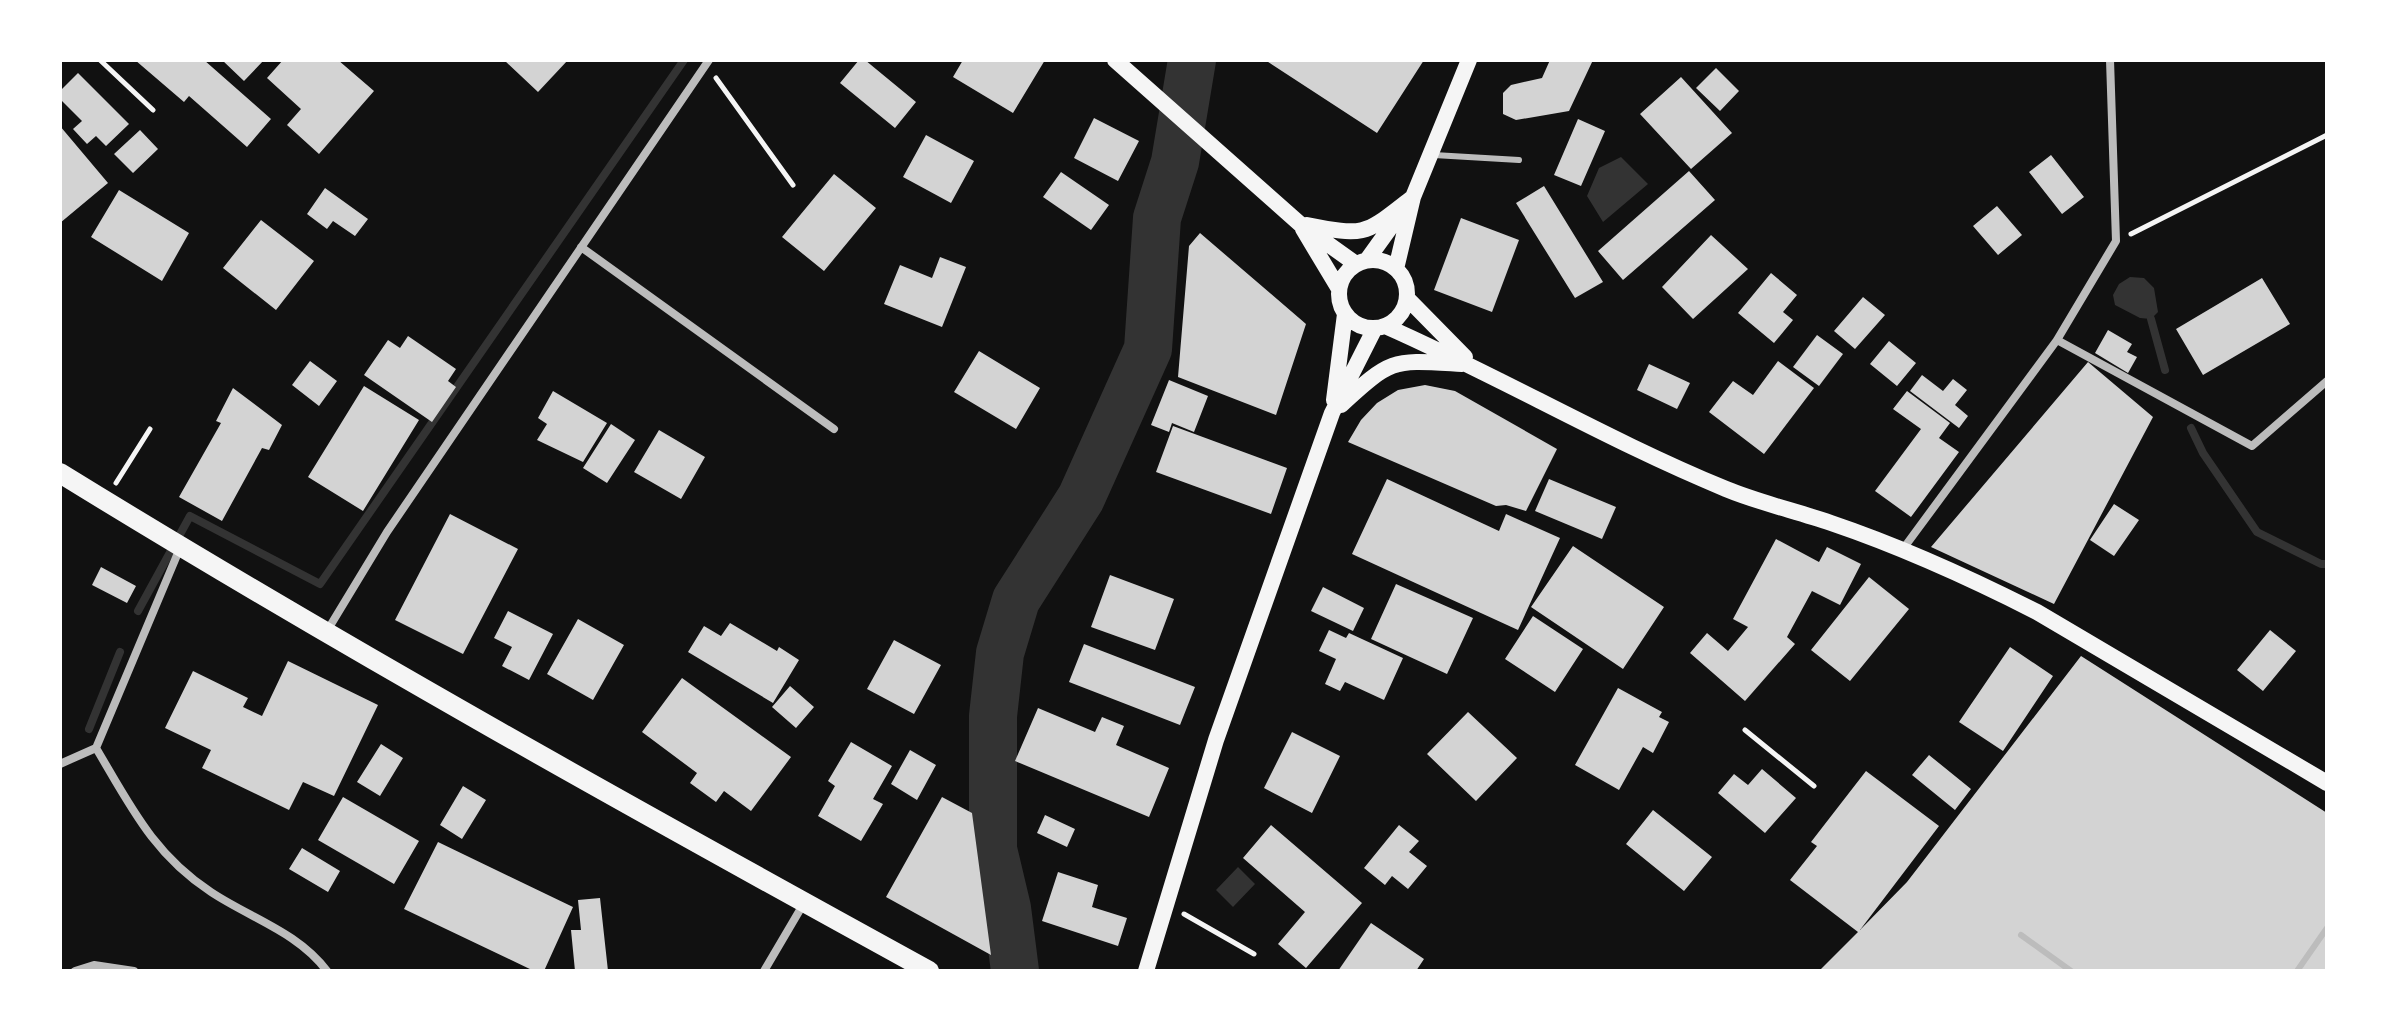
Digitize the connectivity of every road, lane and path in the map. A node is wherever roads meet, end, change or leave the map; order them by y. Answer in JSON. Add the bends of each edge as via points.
{"nodes":[{"id":1,"x":100,"y":60,"type":"edge"},
{"id":2,"x":1469,"y":60,"type":"edge"},
{"id":3,"x":2110,"y":60,"type":"edge"},
{"id":4,"x":708,"y":62,"type":"edge"},
{"id":5,"x":1121,"y":65,"type":"edge"},
{"id":6,"x":153,"y":110,"type":"dead end"},
{"id":7,"x":2327,"y":135,"type":"edge"},
{"id":8,"x":1430,"y":155,"type":"junction"},
{"id":9,"x":1519,"y":160,"type":"dead end"},
{"id":10,"x":793,"y":185,"type":"dead end"},
{"id":11,"x":1413,"y":197,"type":"junction"},
{"id":12,"x":1300,"y":224,"type":"junction"},
{"id":13,"x":2116,"y":241,"type":"junction"},
{"id":14,"x":581,"y":247,"type":"junction"},
{"id":15,"x":1362,"y":262,"type":"junction"},
{"id":16,"x":1396,"y":269,"type":"junction"},
{"id":17,"x":1339,"y":289,"type":"junction"},
{"id":18,"x":1407,"y":298,"type":"junction"},
{"id":19,"x":1345,"y":314,"type":"junction"},
{"id":20,"x":1380,"y":327,"type":"junction"},
{"id":21,"x":2057,"y":340,"type":"junction"},
{"id":22,"x":1472,"y":364,"type":"junction"},
{"id":23,"x":2327,"y":381,"type":"edge"},
{"id":24,"x":1332,"y":413,"type":"junction"},
{"id":25,"x":150,"y":429,"type":"dead end"},
{"id":26,"x":834,"y":429,"type":"dead end"},
{"id":27,"x":60,"y":473,"type":"edge"},
{"id":28,"x":105,"y":501,"type":"junction"},
{"id":29,"x":180,"y":547,"type":"junction"},
{"id":30,"x":1903,"y":549,"type":"junction"},
{"id":31,"x":327,"y":631,"type":"junction"},
{"id":32,"x":1745,"y":730,"type":"dead end"},
{"id":33,"x":96,"y":748,"type":"junction"},
{"id":34,"x":60,"y":764,"type":"edge"},
{"id":35,"x":2327,"y":783,"type":"edge"},
{"id":36,"x":1814,"y":786,"type":"dead end"},
{"id":37,"x":804,"y":902,"type":"junction"},
{"id":38,"x":1166,"y":904,"type":"junction"},
{"id":39,"x":2327,"y":928,"type":"edge"},
{"id":40,"x":2021,"y":935,"type":"dead end"},
{"id":41,"x":1254,"y":954,"type":"dead end"},
{"id":42,"x":75,"y":971,"type":"edge"},
{"id":43,"x":134,"y":971,"type":"edge"},
{"id":44,"x":327,"y":971,"type":"edge"},
{"id":45,"x":764,"y":971,"type":"edge"},
{"id":46,"x":929,"y":971,"type":"edge"},
{"id":47,"x":1146,"y":971,"type":"edge"},
{"id":48,"x":2071,"y":971,"type":"edge"},
{"id":49,"x":2297,"y":971,"type":"edge"}],
"edges":[{"from":1,"to":6,"type":"path"},
{"from":2,"to":8,"type":"main road"},
{"from":3,"to":13,"type":"street"},
{"from":4,"to":10,"type":"path"},
{"from":4,"to":14,"type":"street"},
{"from":5,"to":12,"type":"main road"},
{"from":7,"to":13,"type":"path"},
{"from":8,"to":9,"type":"lane"},
{"from":8,"to":11,"type":"main road"},
{"from":11,"to":12,"type":"main road","via":[[1376,226],[1353,234]]},
{"from":11,"to":15,"type":"main road"},
{"from":11,"to":16,"type":"main road"},
{"from":12,"to":15,"type":"main road"},
{"from":12,"to":17,"type":"main road"},
{"from":13,"to":21,"type":"street"},
{"from":14,"to":26,"type":"street"},
{"from":14,"to":31,"type":"street","via":[[387,532]]},
{"from":15,"to":16,"type":"main road","via":[[1383,261]]},
{"from":15,"to":17,"type":"main road","via":[[1342,279]]},
{"from":16,"to":18,"type":"main road"},
{"from":17,"to":19,"type":"main road"},
{"from":18,"to":20,"type":"main road","via":[[1400,315]]},
{"from":18,"to":22,"type":"main road"},
{"from":19,"to":20,"type":"main road","via":[[1362,327]]},
{"from":19,"to":24,"type":"main road"},
{"from":20,"to":22,"type":"main road"},
{"from":20,"to":24,"type":"main road"},
{"from":21,"to":23,"type":"street","via":[[2252,446]]},
{"from":21,"to":30,"type":"street"},
{"from":22,"to":24,"type":"main road","via":[[1401,361],[1377,371]]},
{"from":22,"to":30,"type":"main road","via":[[1642,453],[1731,491]]},
{"from":24,"to":38,"type":"main road","via":[[1216,740]]},
{"from":25,"to":28,"type":"path"},
{"from":27,"to":28,"type":"main road"},
{"from":28,"to":29,"type":"main road"},
{"from":29,"to":31,"type":"main road"},
{"from":29,"to":33,"type":"street"},
{"from":30,"to":35,"type":"main road","via":[[2037,612]]},
{"from":31,"to":37,"type":"main road"},
{"from":32,"to":36,"type":"path"},
{"from":33,"to":34,"type":"street"},
{"from":33,"to":44,"type":"street","via":[[152,842],[209,891],[312,951]]},
{"from":37,"to":45,"type":"street"},
{"from":37,"to":46,"type":"main road"},
{"from":38,"to":41,"type":"path"},
{"from":38,"to":47,"type":"main road"},
{"from":39,"to":49,"type":"lane"},
{"from":40,"to":48,"type":"lane"},
{"from":42,"to":43,"type":"street","via":[[94,965]]}]}
